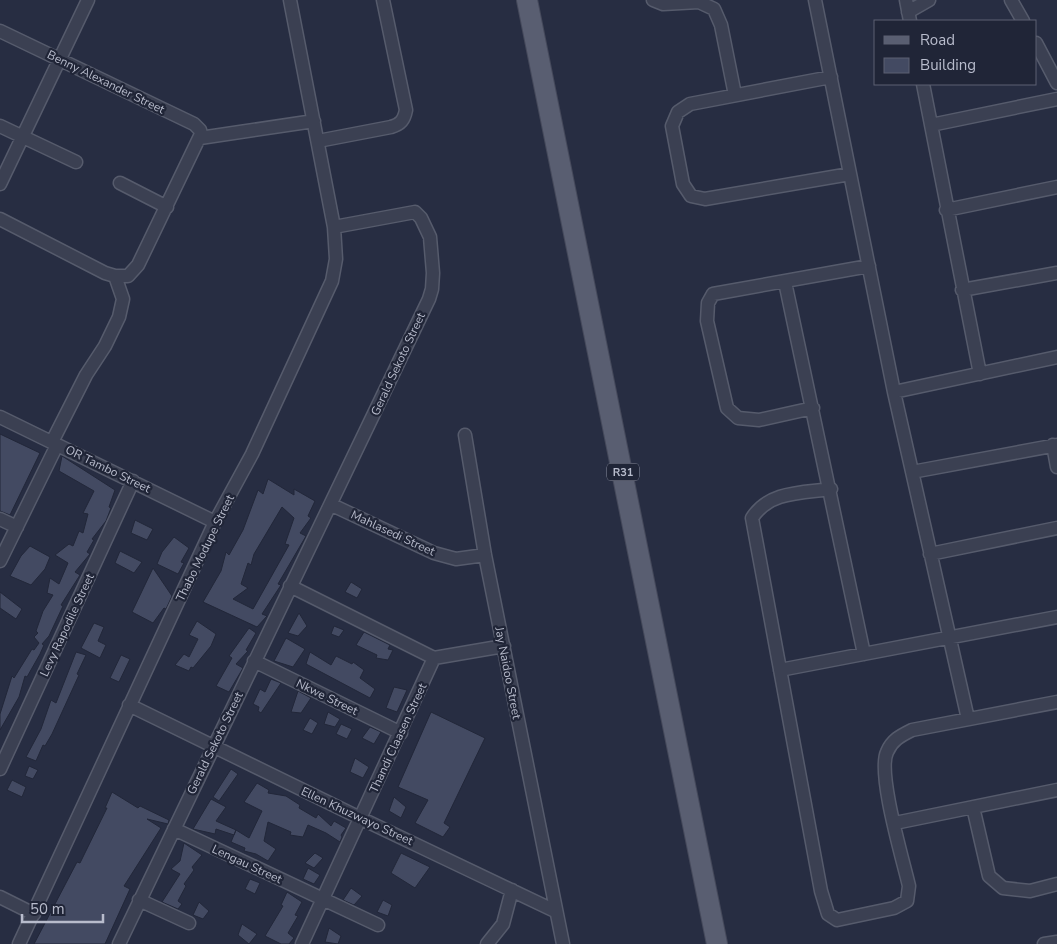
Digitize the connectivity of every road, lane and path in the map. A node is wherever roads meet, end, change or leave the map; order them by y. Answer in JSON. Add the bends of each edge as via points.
{"nodes":[{"id":1,"x":88,"y":0,"type":"edge"},
{"id":2,"x":290,"y":0,"type":"edge"},
{"id":3,"x":383,"y":0,"type":"edge"},
{"id":4,"x":527,"y":0,"type":"edge"},
{"id":5,"x":654,"y":0,"type":"edge"},
{"id":6,"x":815,"y":0,"type":"edge"},
{"id":7,"x":929,"y":0,"type":"edge"},
{"id":8,"x":1011,"y":0,"type":"edge"},
{"id":9,"x":908,"y":11,"type":"edge"},
{"id":10,"x":1022,"y":20,"type":"edge"},
{"id":11,"x":0,"y":31,"type":"edge"},
{"id":12,"x":1037,"y":45,"type":"edge"},
{"id":13,"x":59,"y":59,"type":"junction"},
{"id":14,"x":831,"y":77,"type":"junction"},
{"id":15,"x":1057,"y":83,"type":"edge"},
{"id":16,"x":923,"y":85,"type":"edge"},
{"id":17,"x":735,"y":95,"type":"junction"},
{"id":18,"x":1057,"y":99,"type":"edge"},
{"id":19,"x":314,"y":121,"type":"junction"},
{"id":20,"x":931,"y":125,"type":"junction"},
{"id":21,"x":0,"y":126,"type":"edge"},
{"id":22,"x":23,"y":137,"type":"junction"},
{"id":23,"x":200,"y":139,"type":"junction"},
{"id":24,"x":318,"y":141,"type":"junction"},
{"id":25,"x":76,"y":162,"type":"dead end"},
{"id":26,"x":850,"y":174,"type":"junction"},
{"id":27,"x":120,"y":183,"type":"dead end"},
{"id":28,"x":0,"y":184,"type":"edge"},
{"id":29,"x":1057,"y":187,"type":"edge"},
{"id":30,"x":167,"y":207,"type":"junction"},
{"id":31,"x":946,"y":210,"type":"junction"},
{"id":32,"x":0,"y":220,"type":"edge"},
{"id":33,"x":334,"y":227,"type":"junction"},
{"id":34,"x":869,"y":266,"type":"junction"},
{"id":35,"x":1057,"y":273,"type":"edge"},
{"id":36,"x":115,"y":276,"type":"junction"},
{"id":37,"x":786,"y":282,"type":"junction"},
{"id":38,"x":962,"y":290,"type":"junction"},
{"id":39,"x":1057,"y":357,"type":"edge"},
{"id":40,"x":980,"y":374,"type":"junction"},
{"id":41,"x":894,"y":392,"type":"junction"},
{"id":42,"x":813,"y":408,"type":"junction"},
{"id":43,"x":0,"y":417,"type":"edge"},
{"id":44,"x":465,"y":435,"type":"dead end"},
{"id":45,"x":55,"y":444,"type":"junction"},
{"id":46,"x":1055,"y":445,"type":"edge"},
{"id":47,"x":1057,"y":467,"type":"edge"},
{"id":48,"x":912,"y":472,"type":"junction"},
{"id":49,"x":133,"y":481,"type":"junction"},
{"id":50,"x":831,"y":489,"type":"junction"},
{"id":51,"x":332,"y":505,"type":"junction"},
{"id":52,"x":0,"y":519,"type":"edge"},
{"id":53,"x":215,"y":522,"type":"junction"},
{"id":54,"x":17,"y":527,"type":"junction"},
{"id":55,"x":1057,"y":528,"type":"edge"},
{"id":56,"x":930,"y":554,"type":"junction"},
{"id":57,"x":485,"y":555,"type":"junction"},
{"id":58,"x":0,"y":561,"type":"edge"},
{"id":59,"x":290,"y":586,"type":"junction"},
{"id":60,"x":1057,"y":617,"type":"edge"},
{"id":61,"x":949,"y":638,"type":"junction"},
{"id":62,"x":504,"y":646,"type":"junction"},
{"id":63,"x":864,"y":654,"type":"junction"},
{"id":64,"x":434,"y":658,"type":"junction"},
{"id":65,"x":254,"y":662,"type":"junction"},
{"id":66,"x":780,"y":670,"type":"junction"},
{"id":67,"x":1057,"y":702,"type":"edge"},
{"id":68,"x":129,"y":705,"type":"junction"},
{"id":69,"x":968,"y":720,"type":"junction"},
{"id":70,"x":401,"y":733,"type":"junction"},
{"id":71,"x":214,"y":746,"type":"junction"},
{"id":72,"x":0,"y":769,"type":"edge"},
{"id":73,"x":1057,"y":790,"type":"edge"},
{"id":74,"x":973,"y":807,"type":"junction"},
{"id":75,"x":360,"y":818,"type":"junction"},
{"id":76,"x":895,"y":823,"type":"junction"},
{"id":77,"x":174,"y":829,"type":"junction"},
{"id":78,"x":1057,"y":884,"type":"edge"},
{"id":79,"x":512,"y":890,"type":"junction"},
{"id":80,"x":0,"y":897,"type":"edge"},
{"id":81,"x":321,"y":899,"type":"junction"},
{"id":82,"x":139,"y":900,"type":"junction"},
{"id":83,"x":555,"y":911,"type":"junction"},
{"id":84,"x":34,"y":914,"type":"junction"},
{"id":85,"x":189,"y":923,"type":"dead end"},
{"id":86,"x":378,"y":925,"type":"dead end"},
{"id":87,"x":1057,"y":942,"type":"edge"},
{"id":88,"x":19,"y":944,"type":"edge"},
{"id":89,"x":119,"y":944,"type":"edge"},
{"id":90,"x":302,"y":944,"type":"edge"},
{"id":91,"x":487,"y":944,"type":"edge"},
{"id":92,"x":563,"y":944,"type":"edge"},
{"id":93,"x":717,"y":944,"type":"edge"},
{"id":94,"x":1044,"y":944,"type":"edge"}],
"edges":[{"from":1,"to":13,"type":"street"},
{"from":2,"to":19,"type":"street","name":"Thabo Modupe Street"},
{"from":3,"to":24,"type":"street","via":[[405,117],[391,127]]},
{"from":4,"to":93,"type":"main road","number":"R31"},
{"from":5,"to":17,"type":"street","via":[[663,4],[699,2],[714,9],[721,26]]},
{"from":6,"to":14,"type":"street"},
{"from":7,"to":9,"type":"street"},
{"from":8,"to":10,"type":"street"},
{"from":11,"to":13,"type":"street","name":"Benny Alexander Street"},
{"from":12,"to":15,"type":"street"},
{"from":13,"to":22,"type":"street"},
{"from":13,"to":23,"type":"street","name":"Benny Alexander Street","via":[[194,124],[200,130]]},
{"from":14,"to":17,"type":"street"},
{"from":14,"to":26,"type":"street"},
{"from":16,"to":20,"type":"street"},
{"from":17,"to":26,"type":"street","via":[[690,104],[678,112],[672,126],[683,184],[691,196],[705,199]]},
{"from":18,"to":20,"type":"street"},
{"from":19,"to":23,"type":"street"},
{"from":19,"to":24,"type":"street","name":"Thabo Modupe Street"},
{"from":20,"to":31,"type":"street"},
{"from":21,"to":22,"type":"street"},
{"from":22,"to":25,"type":"street"},
{"from":22,"to":28,"type":"street"},
{"from":23,"to":30,"type":"street"},
{"from":24,"to":33,"type":"street","name":"Thabo Modupe Street"},
{"from":26,"to":34,"type":"street"},
{"from":27,"to":30,"type":"street"},
{"from":29,"to":31,"type":"street"},
{"from":30,"to":36,"type":"street","via":[[134,272],[128,276]]},
{"from":31,"to":38,"type":"street"},
{"from":32,"to":36,"type":"street"},
{"from":33,"to":51,"type":"street","name":"Gerald Sekoto Street","via":[[415,212],[430,237],[433,273],[429,299]]},
{"from":33,"to":53,"type":"street","name":"Thabo Modupe Street","via":[[336,259],[327,293],[252,454]]},
{"from":34,"to":37,"type":"street"},
{"from":34,"to":41,"type":"street"},
{"from":35,"to":38,"type":"street"},
{"from":36,"to":45,"type":"street","via":[[123,299],[120,317],[86,375]]},
{"from":37,"to":42,"type":"street"},
{"from":37,"to":42,"type":"street","via":[[713,294],[708,303],[707,321],[727,408],[738,418],[759,420]]},
{"from":38,"to":40,"type":"street"},
{"from":39,"to":40,"type":"street"},
{"from":40,"to":41,"type":"street"},
{"from":41,"to":48,"type":"street"},
{"from":42,"to":50,"type":"street"},
{"from":43,"to":45,"type":"street","name":"OR Tambo Street"},
{"from":44,"to":57,"type":"street","name":"Jay Naidoo Street"},
{"from":45,"to":49,"type":"street","name":"OR Tambo Street"},
{"from":45,"to":54,"type":"street"},
{"from":46,"to":47,"type":"street"},
{"from":46,"to":48,"type":"street"},
{"from":48,"to":56,"type":"street"},
{"from":49,"to":53,"type":"street","name":"OR Tambo Street"},
{"from":49,"to":72,"type":"street","name":"Levy Rapodile Street"},
{"from":50,"to":63,"type":"street"},
{"from":50,"to":66,"type":"street","via":[[777,497],[760,506],[752,518]]},
{"from":51,"to":57,"type":"street","name":"Mahlasedi Street","via":[[434,553],[456,559]]},
{"from":51,"to":59,"type":"street","name":"Gerald Sekoto Street"},
{"from":52,"to":54,"type":"street"},
{"from":53,"to":68,"type":"street","name":"Thabo Modupe Street"},
{"from":54,"to":58,"type":"street"},
{"from":55,"to":56,"type":"street"},
{"from":56,"to":61,"type":"street"},
{"from":57,"to":62,"type":"street","name":"Jay Naidoo Street"},
{"from":59,"to":64,"type":"street"},
{"from":59,"to":65,"type":"street","name":"Gerald Sekoto Street"},
{"from":60,"to":61,"type":"street"},
{"from":61,"to":63,"type":"street"},
{"from":61,"to":69,"type":"street"},
{"from":62,"to":64,"type":"street"},
{"from":62,"to":83,"type":"street","name":"Jay Naidoo Street"},
{"from":63,"to":66,"type":"street"},
{"from":64,"to":70,"type":"street","name":"Thandi Claasen Street"},
{"from":65,"to":70,"type":"street","name":"Nkwe Street"},
{"from":65,"to":71,"type":"street","name":"Gerald Sekoto Street"},
{"from":66,"to":76,"type":"street","via":[[821,891],[828,914],[837,920],[894,908],[907,901],[909,886]]},
{"from":67,"to":69,"type":"street"},
{"from":68,"to":71,"type":"street","name":"Ellen Khuzwayo Street"},
{"from":68,"to":84,"type":"street","name":"Thabo Modupe Street"},
{"from":69,"to":76,"type":"street","via":[[912,730],[895,738],[886,754],[885,780]]},
{"from":70,"to":75,"type":"street","name":"Thandi Claasen Street"},
{"from":71,"to":75,"type":"street","name":"Ellen Khuzwayo Street"},
{"from":71,"to":77,"type":"street","name":"Gerald Sekoto Street"},
{"from":73,"to":74,"type":"street"},
{"from":74,"to":76,"type":"street"},
{"from":74,"to":78,"type":"street","via":[[989,876],[1003,888],[1030,891]]},
{"from":75,"to":79,"type":"street","name":"Ellen Khuzwayo Street"},
{"from":75,"to":81,"type":"street","name":"Thandi Claasen Street"},
{"from":77,"to":81,"type":"street","name":"Lengau Street"},
{"from":77,"to":82,"type":"street","name":"Gerald Sekoto Street"},
{"from":79,"to":83,"type":"street","name":"Ellen Khuzwayo Street"},
{"from":79,"to":91,"type":"street","via":[[504,924]]},
{"from":80,"to":84,"type":"street"},
{"from":81,"to":86,"type":"street"},
{"from":81,"to":90,"type":"street","name":"Thandi Claasen Street"},
{"from":82,"to":85,"type":"street"},
{"from":82,"to":89,"type":"street","name":"Gerald Sekoto Street"},
{"from":83,"to":92,"type":"street"},
{"from":84,"to":88,"type":"street","name":"Thabo Modupe Street"},
{"from":87,"to":94,"type":"street"}]}
